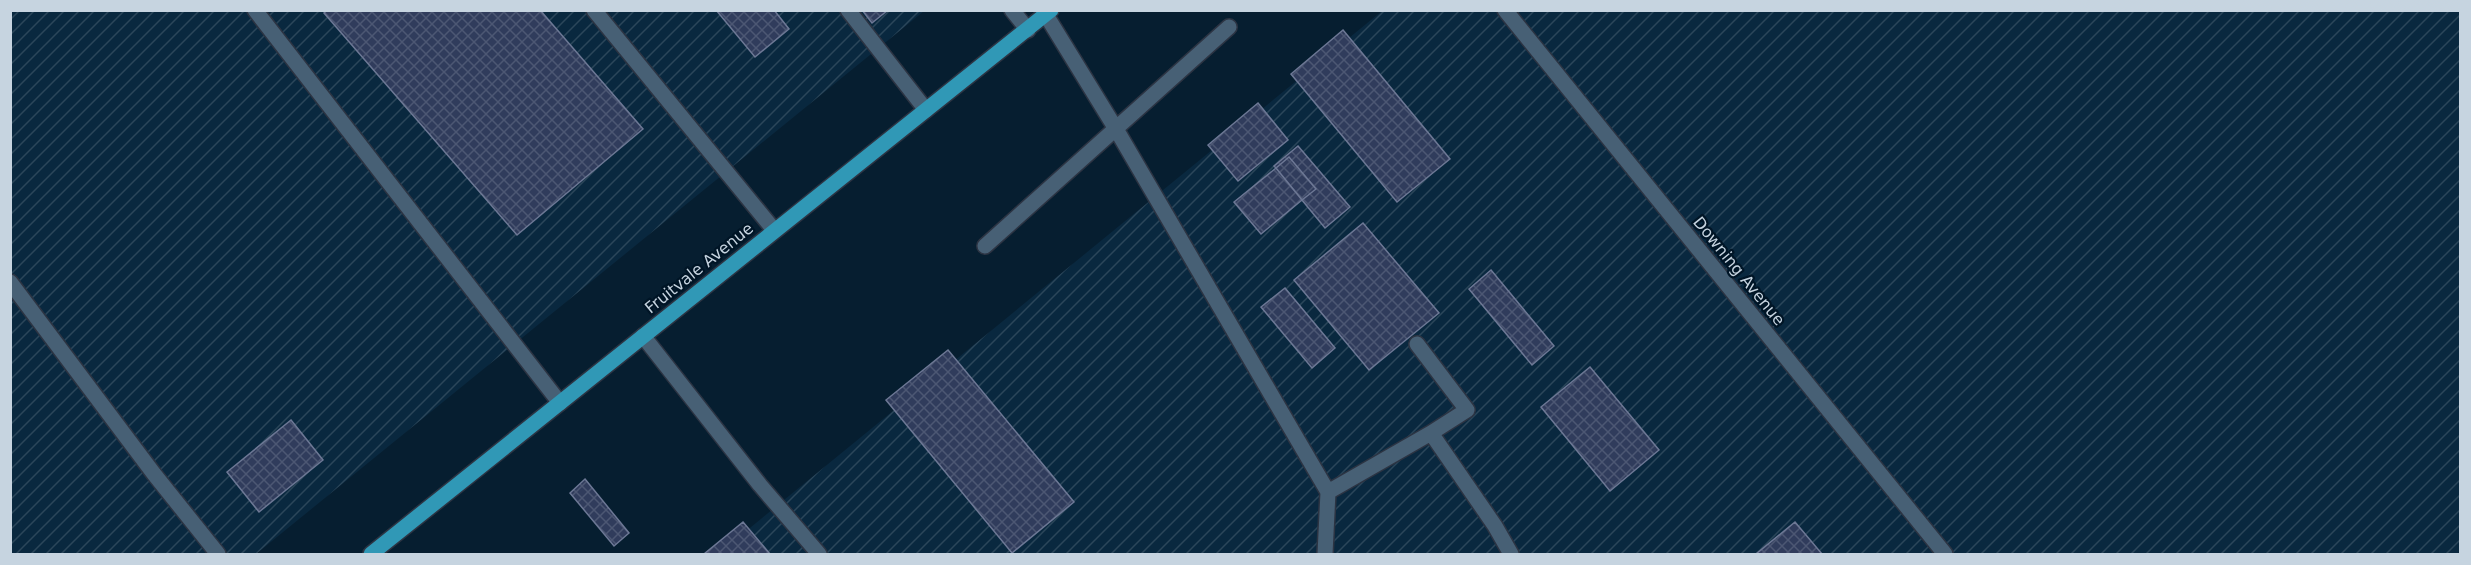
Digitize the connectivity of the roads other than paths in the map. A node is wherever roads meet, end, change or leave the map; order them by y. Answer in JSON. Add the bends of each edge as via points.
{"nodes":[{"id":1,"x":255,"y":10,"type":"edge"},
{"id":2,"x":594,"y":10,"type":"edge"},
{"id":3,"x":848,"y":10,"type":"edge"},
{"id":4,"x":1012,"y":10,"type":"edge"},
{"id":5,"x":1505,"y":10,"type":"edge"},
{"id":6,"x":1048,"y":13,"type":"edge"},
{"id":7,"x":1229,"y":27,"type":"dead end"},
{"id":8,"x":1028,"y":30,"type":"junction"},
{"id":9,"x":926,"y":110,"type":"junction"},
{"id":10,"x":1116,"y":129,"type":"junction"},
{"id":11,"x":774,"y":230,"type":"junction"},
{"id":12,"x":985,"y":246,"type":"dead end"},
{"id":13,"x":10,"y":282,"type":"edge"},
{"id":14,"x":643,"y":336,"type":"junction"},
{"id":15,"x":1418,"y":344,"type":"dead end"},
{"id":16,"x":560,"y":404,"type":"junction"},
{"id":17,"x":1431,"y":433,"type":"junction"},
{"id":18,"x":1328,"y":492,"type":"junction"},
{"id":19,"x":218,"y":555,"type":"edge"},
{"id":20,"x":371,"y":555,"type":"edge"},
{"id":21,"x":819,"y":555,"type":"edge"},
{"id":22,"x":1325,"y":555,"type":"edge"},
{"id":23,"x":1511,"y":555,"type":"edge"},
{"id":24,"x":1945,"y":555,"type":"edge"}],
"edges":[{"from":1,"to":16,"type":"street"},
{"from":2,"to":11,"type":"street"},
{"from":3,"to":9,"type":"street"},
{"from":4,"to":8,"type":"street"},
{"from":5,"to":24,"type":"street","name":"Downing Avenue"},
{"from":6,"to":8,"type":"main road","name":"Fruitvale Avenue"},
{"from":6,"to":10,"type":"street"},
{"from":7,"to":10,"type":"street"},
{"from":8,"to":9,"type":"main road","name":"Fruitvale Avenue"},
{"from":9,"to":11,"type":"main road","name":"Fruitvale Avenue"},
{"from":10,"to":12,"type":"street"},
{"from":10,"to":18,"type":"street"},
{"from":11,"to":14,"type":"main road","name":"Fruitvale Avenue"},
{"from":13,"to":19,"type":"street"},
{"from":14,"to":16,"type":"main road","name":"Fruitvale Avenue"},
{"from":14,"to":21,"type":"street"},
{"from":15,"to":17,"type":"street","via":[[1467,410]]},
{"from":16,"to":20,"type":"main road","name":"Fruitvale Avenue"},
{"from":17,"to":18,"type":"street"},
{"from":17,"to":23,"type":"street"},
{"from":18,"to":22,"type":"street"}]}
